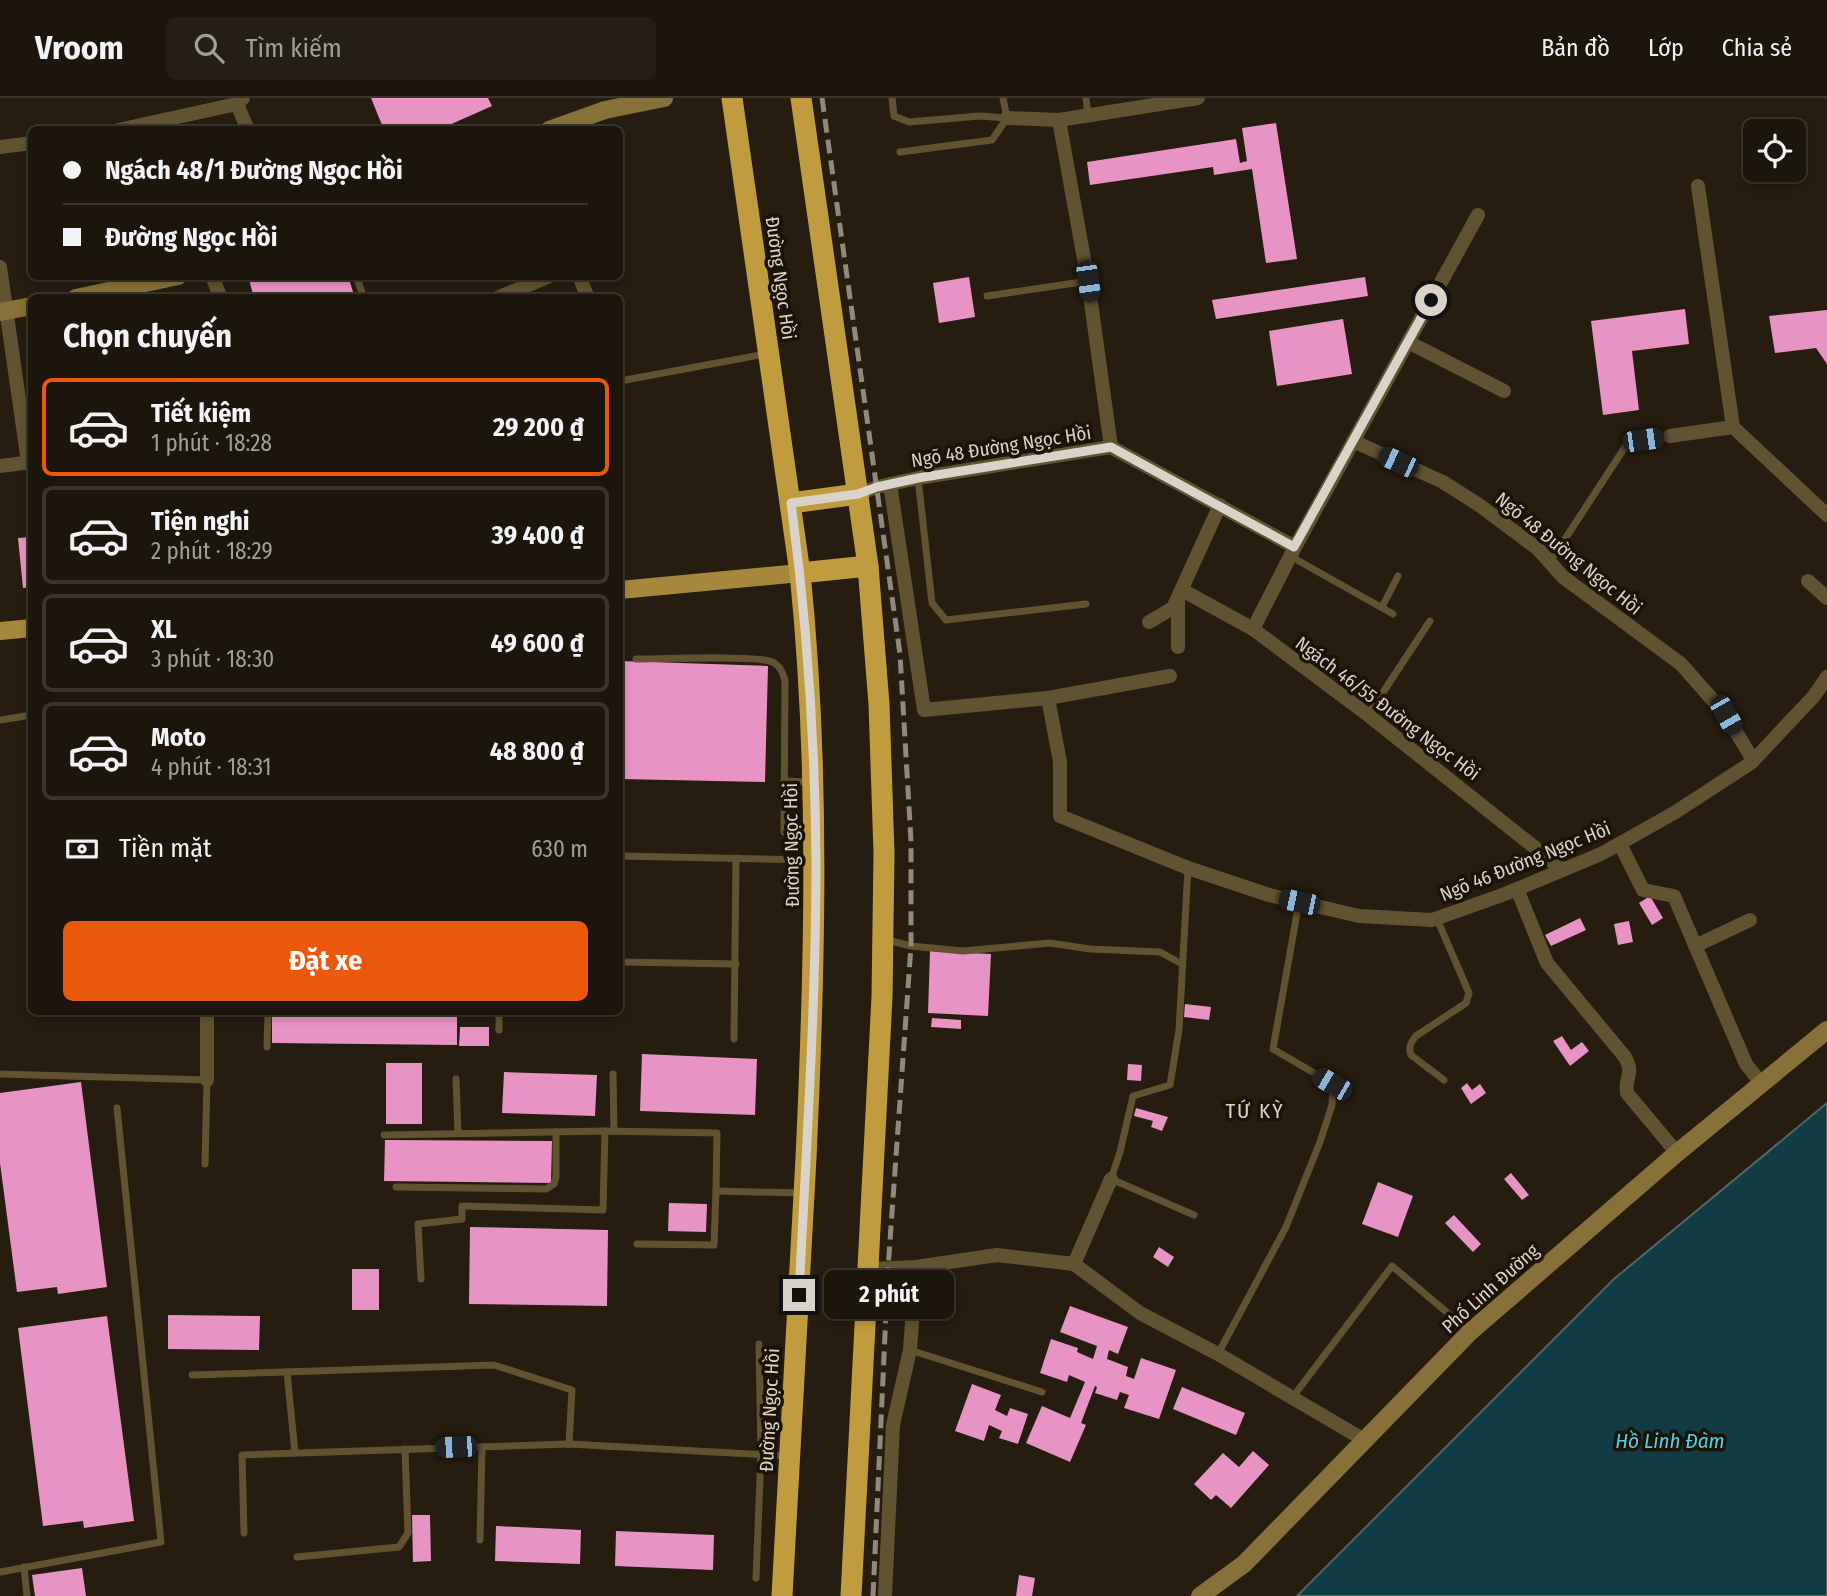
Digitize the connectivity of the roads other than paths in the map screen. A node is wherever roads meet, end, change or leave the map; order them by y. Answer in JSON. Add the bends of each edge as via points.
{"nodes":[{"id":1,"x":664,"y":98,"type":"edge"},
{"id":2,"x":732,"y":98,"type":"edge"},
{"id":3,"x":801,"y":98,"type":"edge"},
{"id":4,"x":892,"y":98,"type":"edge"},
{"id":5,"x":1003,"y":98,"type":"edge"},
{"id":6,"x":1086,"y":98,"type":"edge"},
{"id":7,"x":1198,"y":98,"type":"edge"},
{"id":8,"x":240,"y":101,"type":"edge"},
{"id":9,"x":1088,"y":114,"type":"junction"},
{"id":10,"x":1007,"y":118,"type":"junction"},
{"id":11,"x":1059,"y":120,"type":"junction"},
{"id":12,"x":135,"y":126,"type":"edge"},
{"id":13,"x":247,"y":126,"type":"edge"},
{"id":14,"x":560,"y":126,"type":"edge"},
{"id":15,"x":28,"y":144,"type":"edge"},
{"id":16,"x":0,"y":147,"type":"edge"},
{"id":17,"x":900,"y":152,"type":"dead end"},
{"id":18,"x":1698,"y":186,"type":"dead end"},
{"id":19,"x":1478,"y":215,"type":"dead end"},
{"id":20,"x":0,"y":267,"type":"edge"},
{"id":21,"x":141,"y":280,"type":"edge"},
{"id":22,"x":540,"y":280,"type":"edge"},
{"id":23,"x":1088,"y":281,"type":"junction"},
{"id":24,"x":122,"y":282,"type":"edge"},
{"id":25,"x":88,"y":294,"type":"edge"},
{"id":26,"x":506,"y":294,"type":"edge"},
{"id":27,"x":987,"y":296,"type":"dead end"},
{"id":28,"x":28,"y":307,"type":"edge"},
{"id":29,"x":3,"y":312,"type":"edge"},
{"id":30,"x":1408,"y":342,"type":"junction"},
{"id":31,"x":769,"y":353,"type":"junction"},
{"id":32,"x":623,"y":380,"type":"edge"},
{"id":33,"x":1504,"y":391,"type":"dead end"},
{"id":34,"x":1733,"y":427,"type":"junction"},
{"id":35,"x":1670,"y":436,"type":"joint"},
{"id":36,"x":1353,"y":441,"type":"junction"},
{"id":37,"x":1111,"y":447,"type":"junction"},
{"id":38,"x":28,"y":451,"type":"edge"},
{"id":39,"x":28,"y":462,"type":"edge"},
{"id":40,"x":0,"y":466,"type":"edge"},
{"id":41,"x":918,"y":478,"type":"junction"},
{"id":42,"x":890,"y":484,"type":"junction"},
{"id":43,"x":858,"y":494,"type":"junction"},
{"id":44,"x":791,"y":503,"type":"junction"},
{"id":45,"x":1220,"y":505,"type":"junction"},
{"id":46,"x":1827,"y":515,"type":"edge"},
{"id":47,"x":1292,"y":551,"type":"junction"},
{"id":48,"x":1550,"y":563,"type":"junction"},
{"id":49,"x":869,"y":566,"type":"junction"},
{"id":50,"x":800,"y":573,"type":"junction"},
{"id":51,"x":1398,"y":576,"type":"dead end"},
{"id":52,"x":1808,"y":581,"type":"dead end"},
{"id":53,"x":623,"y":590,"type":"edge"},
{"id":54,"x":1827,"y":598,"type":"edge"},
{"id":55,"x":1178,"y":599,"type":"junction"},
{"id":56,"x":1086,"y":604,"type":"dead end"},
{"id":57,"x":1382,"y":607,"type":"junction"},
{"id":58,"x":1393,"y":614,"type":"dead end"},
{"id":59,"x":1430,"y":621,"type":"dead end"},
{"id":60,"x":1150,"y":622,"type":"dead end"},
{"id":61,"x":28,"y":628,"type":"edge"},
{"id":62,"x":1253,"y":629,"type":"junction"},
{"id":63,"x":0,"y":631,"type":"edge"},
{"id":64,"x":1178,"y":646,"type":"dead end"},
{"id":65,"x":636,"y":659,"type":"dead end"},
{"id":66,"x":1170,"y":676,"type":"dead end"},
{"id":67,"x":1827,"y":677,"type":"edge"},
{"id":68,"x":1048,"y":698,"type":"junction"},
{"id":69,"x":1368,"y":715,"type":"junction"},
{"id":70,"x":28,"y":716,"type":"edge"},
{"id":71,"x":0,"y":720,"type":"edge"},
{"id":72,"x":1753,"y":760,"type":"junction"},
{"id":73,"x":784,"y":781,"type":"junction"},
{"id":74,"x":813,"y":782,"type":"junction"},
{"id":75,"x":784,"y":832,"type":"dead end"},
{"id":76,"x":1619,"y":844,"type":"junction"},
{"id":77,"x":623,"y":856,"type":"edge"},
{"id":78,"x":736,"y":858,"type":"junction"},
{"id":79,"x":816,"y":860,"type":"junction"},
{"id":80,"x":1188,"y":868,"type":"junction"},
{"id":81,"x":1563,"y":870,"type":"junction"},
{"id":82,"x":1517,"y":889,"type":"junction"},
{"id":83,"x":1299,"y":902,"type":"junction"},
{"id":84,"x":1436,"y":918,"type":"junction"},
{"id":85,"x":1750,"y":920,"type":"dead end"},
{"id":86,"x":883,"y":939,"type":"junction"},
{"id":87,"x":1695,"y":946,"type":"junction"},
{"id":88,"x":623,"y":961,"type":"edge"},
{"id":89,"x":736,"y":964,"type":"junction"},
{"id":90,"x":1182,"y":964,"type":"junction"},
{"id":91,"x":207,"y":1015,"type":"edge"},
{"id":92,"x":268,"y":1015,"type":"edge"},
{"id":93,"x":499,"y":1015,"type":"edge"},
{"id":94,"x":499,"y":1030,"type":"dead end"},
{"id":95,"x":1827,"y":1030,"type":"edge"},
{"id":96,"x":734,"y":1040,"type":"dead end"},
{"id":97,"x":267,"y":1047,"type":"dead end"},
{"id":98,"x":0,"y":1073,"type":"edge"},
{"id":99,"x":613,"y":1074,"type":"dead end"},
{"id":100,"x":457,"y":1079,"type":"dead end"},
{"id":101,"x":207,"y":1080,"type":"junction"},
{"id":102,"x":1444,"y":1080,"type":"dead end"},
{"id":103,"x":1762,"y":1084,"type":"junction"},
{"id":104,"x":117,"y":1108,"type":"dead end"},
{"id":105,"x":605,"y":1131,"type":"junction"},
{"id":106,"x":614,"y":1131,"type":"junction"},
{"id":107,"x":556,"y":1132,"type":"junction"},
{"id":108,"x":458,"y":1133,"type":"junction"},
{"id":109,"x":384,"y":1135,"type":"dead end"},
{"id":110,"x":1677,"y":1153,"type":"junction"},
{"id":111,"x":205,"y":1164,"type":"dead end"},
{"id":112,"x":1111,"y":1179,"type":"junction"},
{"id":113,"x":396,"y":1187,"type":"dead end"},
{"id":114,"x":716,"y":1191,"type":"junction"},
{"id":115,"x":804,"y":1194,"type":"junction"},
{"id":116,"x":1194,"y":1215,"type":"dead end"},
{"id":117,"x":637,"y":1244,"type":"dead end"},
{"id":118,"x":1074,"y":1264,"type":"junction"},
{"id":119,"x":916,"y":1267,"type":"junction"},
{"id":120,"x":868,"y":1269,"type":"junction"},
{"id":121,"x":421,"y":1279,"type":"dead end"},
{"id":122,"x":1470,"y":1332,"type":"junction"},
{"id":123,"x":759,"y":1344,"type":"dead end"},
{"id":124,"x":910,"y":1350,"type":"junction"},
{"id":125,"x":1218,"y":1354,"type":"junction"},
{"id":126,"x":287,"y":1372,"type":"junction"},
{"id":127,"x":192,"y":1375,"type":"dead end"},
{"id":128,"x":1042,"y":1392,"type":"dead end"},
{"id":129,"x":1292,"y":1398,"type":"junction"},
{"id":130,"x":1366,"y":1441,"type":"junction"},
{"id":131,"x":569,"y":1444,"type":"junction"},
{"id":132,"x":482,"y":1447,"type":"junction"},
{"id":133,"x":405,"y":1449,"type":"junction"},
{"id":134,"x":295,"y":1453,"type":"junction"},
{"id":135,"x":761,"y":1454,"type":"junction"},
{"id":136,"x":789,"y":1457,"type":"junction"},
{"id":137,"x":244,"y":1533,"type":"dead end"},
{"id":138,"x":481,"y":1540,"type":"dead end"},
{"id":139,"x":297,"y":1557,"type":"dead end"},
{"id":140,"x":24,"y":1567,"type":"junction"},
{"id":141,"x":0,"y":1572,"type":"edge"},
{"id":142,"x":756,"y":1578,"type":"dead end"},
{"id":143,"x":27,"y":1596,"type":"edge"},
{"id":144,"x":782,"y":1596,"type":"edge"},
{"id":145,"x":850,"y":1596,"type":"edge"},
{"id":146,"x":884,"y":1596,"type":"edge"},
{"id":147,"x":1200,"y":1596,"type":"edge"}],
"edges":[{"from":1,"to":14,"type":"street","via":[[605,110]]},
{"from":2,"to":31,"type":"highway","name":"Đường Ngọc Hồi"},
{"from":3,"to":43,"type":"highway"},
{"from":4,"to":10,"type":"lane","via":[[894,116],[909,122]]},
{"from":5,"to":10,"type":"lane"},
{"from":6,"to":9,"type":"lane"},
{"from":7,"to":9,"type":"street"},
{"from":8,"to":12,"type":"street"},
{"from":8,"to":13,"type":"street"},
{"from":9,"to":11,"type":"street"},
{"from":10,"to":11,"type":"street"},
{"from":10,"to":17,"type":"lane","via":[[992,140]]},
{"from":11,"to":23,"type":"street"},
{"from":15,"to":16,"type":"street"},
{"from":18,"to":34,"type":"street"},
{"from":19,"to":30,"type":"street"},
{"from":20,"to":29,"type":"street"},
{"from":21,"to":24,"type":"street"},
{"from":22,"to":26,"type":"street"},
{"from":23,"to":27,"type":"lane"},
{"from":23,"to":37,"type":"street"},
{"from":24,"to":25,"type":"street"},
{"from":28,"to":29,"type":"street"},
{"from":29,"to":38,"type":"street"},
{"from":30,"to":33,"type":"street"},
{"from":30,"to":36,"type":"street"},
{"from":31,"to":32,"type":"lane"},
{"from":31,"to":44,"type":"highway","name":"Đường Ngọc Hồi"},
{"from":34,"to":35,"type":"street"},
{"from":34,"to":46,"type":"street"},
{"from":35,"to":48,"type":"lane","via":[[1627,444]]},
{"from":36,"to":47,"type":"street"},
{"from":36,"to":48,"type":"street","name":"Ngõ 48 Đường Ngọc Hồi","via":[[1443,482],[1538,549]]},
{"from":37,"to":41,"type":"street","name":"Ngõ 48 Đường Ngọc Hồi"},
{"from":37,"to":45,"type":"street","name":"Ngõ 48 Đường Ngọc Hồi"},
{"from":39,"to":40,"type":"street"},
{"from":41,"to":42,"type":"street","name":"Ngõ 48 Đường Ngọc Hồi"},
{"from":41,"to":56,"type":"lane","via":[[932,603],[946,620]]},
{"from":42,"to":43,"type":"street","name":"Ngõ 48 Đường Ngọc Hồi"},
{"from":42,"to":68,"type":"street","via":[[924,710]]},
{"from":43,"to":44,"type":"highway"},
{"from":43,"to":49,"type":"highway"},
{"from":44,"to":50,"type":"highway","name":"Đường Ngọc Hồi"},
{"from":45,"to":47,"type":"street","name":"Ngõ 48 Đường Ngọc Hồi"},
{"from":45,"to":55,"type":"street"},
{"from":47,"to":57,"type":"lane"},
{"from":47,"to":62,"type":"street"},
{"from":48,"to":72,"type":"street","name":"Ngõ 48 Đường Ngọc Hồi","via":[[1681,664],[1726,715]]},
{"from":49,"to":50,"type":"highway"},
{"from":49,"to":86,"type":"highway","via":[[879,704]]},
{"from":50,"to":53,"type":"main road"},
{"from":50,"to":74,"type":"highway","name":"Đường Ngọc Hồi"},
{"from":51,"to":57,"type":"lane"},
{"from":52,"to":54,"type":"street"},
{"from":55,"to":60,"type":"street"},
{"from":55,"to":62,"type":"street","name":"Ngách 46/55 Đường Ngọc Hồi"},
{"from":55,"to":64,"type":"street"},
{"from":57,"to":58,"type":"lane"},
{"from":59,"to":69,"type":"lane"},
{"from":61,"to":63,"type":"main road"},
{"from":62,"to":69,"type":"street","name":"Ngách 46/55 Đường Ngọc Hồi"},
{"from":65,"to":73,"type":"lane","via":[[747,659],[771,661],[780,668],[785,680]]},
{"from":66,"to":68,"type":"street"},
{"from":67,"to":72,"type":"street","name":"Ngõ 46 Đường Ngọc Hồi"},
{"from":68,"to":80,"type":"street","name":"Ngõ 46 Đường Ngọc Hồi","via":[[1060,762],[1060,816]]},
{"from":69,"to":81,"type":"street","name":"Ngách 46/55 Đường Ngọc Hồi"},
{"from":70,"to":71,"type":"lane"},
{"from":72,"to":76,"type":"street","name":"Ngõ 46 Đường Ngọc Hồi"},
{"from":73,"to":74,"type":"lane"},
{"from":73,"to":75,"type":"lane"},
{"from":74,"to":79,"type":"highway","name":"Đường Ngọc Hồi"},
{"from":76,"to":81,"type":"street","name":"Ngõ 46 Đường Ngọc Hồi"},
{"from":76,"to":87,"type":"street","via":[[1643,890],[1674,896]]},
{"from":77,"to":78,"type":"lane"},
{"from":78,"to":79,"type":"lane"},
{"from":78,"to":89,"type":"lane"},
{"from":79,"to":115,"type":"highway","name":"Đường Ngọc Hồi"},
{"from":80,"to":83,"type":"street","name":"Ngõ 46 Đường Ngọc Hồi"},
{"from":80,"to":90,"type":"lane"},
{"from":81,"to":82,"type":"street","name":"Ngõ 46 Đường Ngọc Hồi"},
{"from":82,"to":84,"type":"street","name":"Ngõ 46 Đường Ngọc Hồi"},
{"from":82,"to":110,"type":"street","via":[[1547,963],[1625,1057],[1631,1072],[1627,1093]]},
{"from":83,"to":84,"type":"street","name":"Ngõ 46 Đường Ngọc Hồi","via":[[1359,916]]},
{"from":83,"to":125,"type":"lane","via":[[1273,1049],[1332,1084],[1332,1105],[1286,1227]]},
{"from":84,"to":102,"type":"lane","via":[[1469,998],[1416,1036],[1409,1050]]},
{"from":85,"to":87,"type":"street"},
{"from":86,"to":90,"type":"lane","via":[[963,951],[1050,943],[1160,952]]},
{"from":86,"to":120,"type":"highway"},
{"from":87,"to":103,"type":"street","via":[[1746,1064]]},
{"from":88,"to":89,"type":"lane"},
{"from":89,"to":96,"type":"lane"},
{"from":90,"to":112,"type":"lane","via":[[1179,1030],[1170,1085],[1133,1096]]},
{"from":91,"to":101,"type":"street"},
{"from":92,"to":97,"type":"lane"},
{"from":93,"to":94,"type":"lane"},
{"from":95,"to":103,"type":"street","name":"Phố Linh Đường"},
{"from":98,"to":101,"type":"lane"},
{"from":99,"to":106,"type":"lane"},
{"from":100,"to":108,"type":"lane"},
{"from":101,"to":111,"type":"lane"},
{"from":103,"to":110,"type":"street","name":"Phố Linh Đường"},
{"from":104,"to":140,"type":"lane","via":[[161,1542]]},
{"from":105,"to":106,"type":"lane"},
{"from":105,"to":107,"type":"lane"},
{"from":105,"to":121,"type":"lane","via":[[603,1210],[462,1206],[462,1219],[418,1224]]},
{"from":106,"to":114,"type":"lane","via":[[717,1133]]},
{"from":107,"to":108,"type":"lane"},
{"from":107,"to":113,"type":"lane","via":[[556,1177],[546,1189]]},
{"from":108,"to":109,"type":"lane"},
{"from":110,"to":122,"type":"street","name":"Phố Linh Đường"},
{"from":112,"to":116,"type":"lane"},
{"from":112,"to":118,"type":"street"},
{"from":114,"to":115,"type":"lane"},
{"from":114,"to":117,"type":"lane","via":[[714,1245]]},
{"from":115,"to":136,"type":"highway","name":"Đường Ngọc Hồi"},
{"from":118,"to":119,"type":"street","via":[[997,1255]]},
{"from":118,"to":125,"type":"street","via":[[1140,1313]]},
{"from":119,"to":120,"type":"street"},
{"from":119,"to":124,"type":"street"},
{"from":120,"to":145,"type":"highway"},
{"from":122,"to":129,"type":"lane","via":[[1392,1266]]},
{"from":122,"to":130,"type":"street","name":"Phố Linh Đường"},
{"from":123,"to":135,"type":"lane"},
{"from":124,"to":128,"type":"lane"},
{"from":124,"to":146,"type":"street","via":[[893,1425]]},
{"from":125,"to":129,"type":"street"},
{"from":126,"to":127,"type":"lane"},
{"from":126,"to":131,"type":"lane","via":[[494,1365],[572,1390]]},
{"from":126,"to":134,"type":"lane"},
{"from":129,"to":130,"type":"street"},
{"from":130,"to":147,"type":"street","name":"Phố Linh Đường","via":[[1244,1564]]},
{"from":131,"to":132,"type":"lane"},
{"from":131,"to":135,"type":"lane"},
{"from":132,"to":133,"type":"lane"},
{"from":132,"to":138,"type":"lane"},
{"from":133,"to":134,"type":"lane"},
{"from":133,"to":139,"type":"lane","via":[[408,1533],[399,1546]]},
{"from":134,"to":137,"type":"lane","via":[[242,1455]]},
{"from":135,"to":136,"type":"lane"},
{"from":135,"to":142,"type":"lane"},
{"from":136,"to":144,"type":"highway","name":"Đường Ngọc Hồi"},
{"from":140,"to":141,"type":"lane"},
{"from":140,"to":143,"type":"lane"}]}
